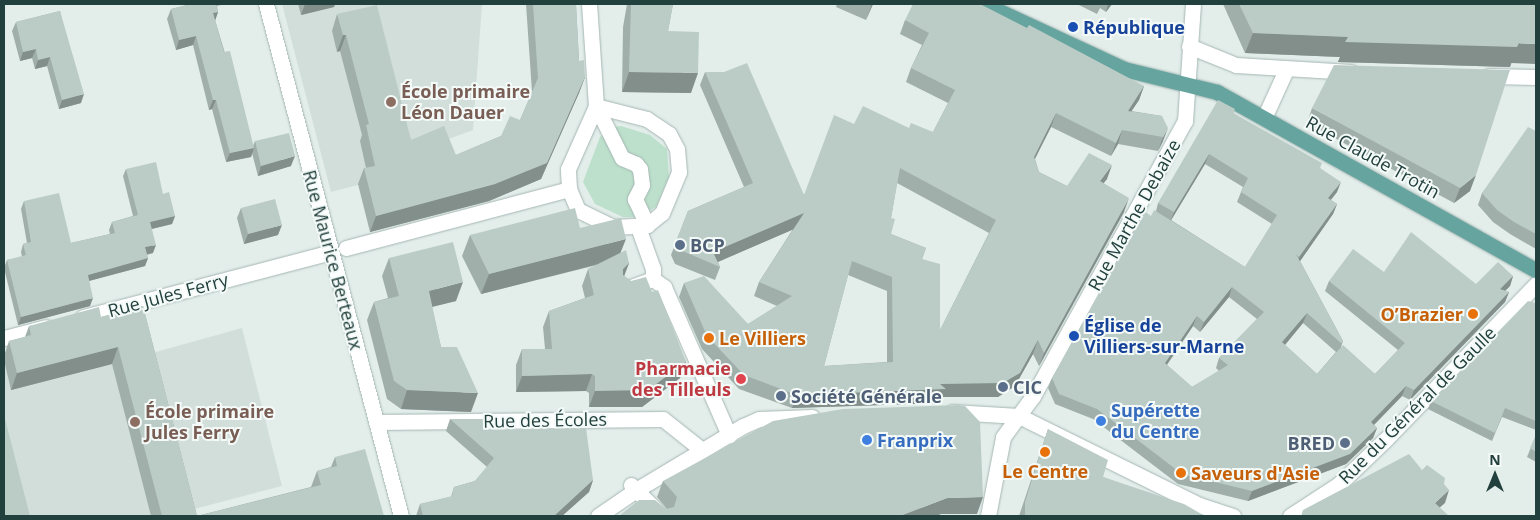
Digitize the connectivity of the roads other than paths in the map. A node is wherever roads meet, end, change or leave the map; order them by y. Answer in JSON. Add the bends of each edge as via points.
{"nodes":[{"id":1,"x":266,"y":4,"type":"edge"},
{"id":2,"x":589,"y":4,"type":"edge"},
{"id":3,"x":596,"y":4,"type":"edge"},
{"id":4,"x":984,"y":4,"type":"edge"},
{"id":5,"x":1193,"y":4,"type":"edge"},
{"id":6,"x":592,"y":23,"type":"junction"},
{"id":7,"x":1189,"y":46,"type":"junction"},
{"id":8,"x":1286,"y":70,"type":"junction"},
{"id":9,"x":1369,"y":72,"type":"edge"},
{"id":10,"x":1477,"y":76,"type":"edge"},
{"id":11,"x":1536,"y":77,"type":"edge"},
{"id":12,"x":1189,"y":86,"type":"junction"},
{"id":13,"x":596,"y":106,"type":"junction"},
{"id":14,"x":1264,"y":118,"type":"junction"},
{"id":15,"x":569,"y":190,"type":"junction"},
{"id":16,"x":643,"y":226,"type":"junction"},
{"id":17,"x":346,"y":248,"type":"dead end"},
{"id":18,"x":331,"y":252,"type":"junction"},
{"id":19,"x":1536,"y":270,"type":"edge"},
{"id":20,"x":652,"y":279,"type":"junction"},
{"id":21,"x":1536,"y":284,"type":"edge"},
{"id":22,"x":626,"y":288,"type":"edge"},
{"id":23,"x":4,"y":338,"type":"edge"},
{"id":24,"x":934,"y":413,"type":"edge"},
{"id":25,"x":1019,"y":416,"type":"junction"},
{"id":26,"x":827,"y":417,"type":"edge"},
{"id":27,"x":376,"y":422,"type":"junction"},
{"id":28,"x":729,"y":435,"type":"junction"},
{"id":29,"x":702,"y":450,"type":"junction"},
{"id":30,"x":634,"y":487,"type":"junction"},
{"id":31,"x":401,"y":516,"type":"edge"},
{"id":32,"x":598,"y":516,"type":"edge"},
{"id":33,"x":662,"y":516,"type":"edge"},
{"id":34,"x":988,"y":516,"type":"edge"},
{"id":35,"x":1233,"y":516,"type":"edge"},
{"id":36,"x":1290,"y":516,"type":"edge"}],
"edges":[{"from":1,"to":18,"type":"street","name":"Rue Maurice Berteaux"},
{"from":2,"to":6,"type":"street"},
{"from":3,"to":6,"type":"street"},
{"from":4,"to":12,"type":"main road","name":"Rue Claude Trotin","via":[[1124,69]]},
{"from":5,"to":7,"type":"street","name":"Rue Marthe Debaize"},
{"from":6,"to":13,"type":"street"},
{"from":7,"to":8,"type":"street","via":[[1236,65]]},
{"from":7,"to":12,"type":"street","name":"Rue Marthe Debaize"},
{"from":8,"to":9,"type":"street"},
{"from":8,"to":14,"type":"street"},
{"from":10,"to":11,"type":"street"},
{"from":12,"to":14,"type":"main road","name":"Rue Claude Trotin","via":[[1217,92]]},
{"from":12,"to":25,"type":"street","name":"Rue Marthe Debaize","via":[[1185,121],[1112,258]]},
{"from":13,"to":15,"type":"street","via":[[568,169]]},
{"from":13,"to":16,"type":"street","via":[[622,158],[640,169],[642,185],[635,199]]},
{"from":13,"to":16,"type":"street","via":[[647,119],[669,134],[677,148],[679,172],[662,213]]},
{"from":14,"to":19,"type":"main road","name":"Rue Claude Trotin"},
{"from":15,"to":16,"type":"street","via":[[578,210],[613,227]]},
{"from":15,"to":17,"type":"street"},
{"from":16,"to":20,"type":"street","via":[[653,269]]},
{"from":18,"to":23,"type":"street","name":"Rue Jules Ferry"},
{"from":18,"to":27,"type":"street","name":"Rue Maurice Berteaux"},
{"from":20,"to":22,"type":"street"},
{"from":20,"to":28,"type":"street","via":[[664,287]]},
{"from":21,"to":36,"type":"street","name":"Rue du Général de Gaulle","via":[[1380,446],[1338,484]]},
{"from":24,"to":25,"type":"street"},
{"from":25,"to":34,"type":"street","name":"Rue Marthe Debaize","via":[[1003,437]]},
{"from":25,"to":35,"type":"street","via":[[1058,432],[1199,505]]},
{"from":26,"to":28,"type":"street","via":[[759,419]]},
{"from":27,"to":29,"type":"street","name":"Rue des Écoles","via":[[663,419]]},
{"from":27,"to":31,"type":"street","name":"Rue Maurice Berteaux"},
{"from":28,"to":29,"type":"street"},
{"from":29,"to":30,"type":"street"},
{"from":30,"to":32,"type":"street"},
{"from":30,"to":33,"type":"street"}]}
